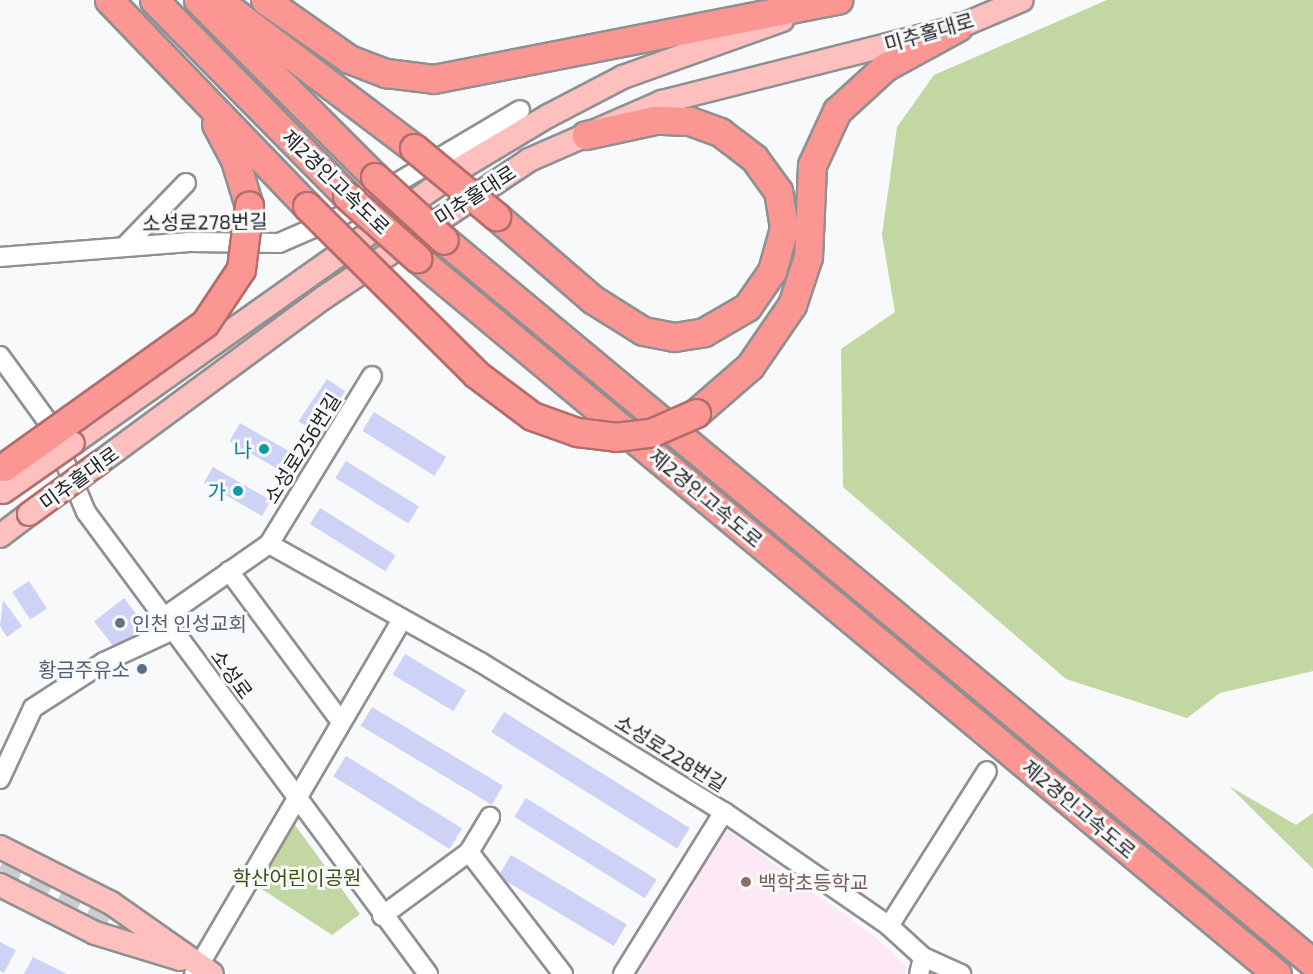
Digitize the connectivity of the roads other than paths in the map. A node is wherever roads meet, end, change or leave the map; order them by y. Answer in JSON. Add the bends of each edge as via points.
{"nodes":[{"id":1,"x":109,"y":0,"type":"edge"},
{"id":2,"x":154,"y":0,"type":"edge"},
{"id":3,"x":198,"y":0,"type":"edge"},
{"id":4,"x":218,"y":0,"type":"edge"},
{"id":5,"x":265,"y":0,"type":"edge"},
{"id":6,"x":839,"y":0,"type":"edge"},
{"id":7,"x":1022,"y":0,"type":"edge"},
{"id":8,"x":958,"y":27,"type":"junction"},
{"id":9,"x":180,"y":71,"type":"junction"},
{"id":10,"x":520,"y":110,"type":"dead end"},
{"id":11,"x":586,"y":135,"type":"junction"},
{"id":12,"x":186,"y":183,"type":"dead end"},
{"id":13,"x":124,"y":247,"type":"junction"},
{"id":14,"x":3,"y":253,"type":"edge"},
{"id":15,"x":1,"y":358,"type":"edge"},
{"id":16,"x":372,"y":376,"type":"dead end"},
{"id":17,"x":2,"y":481,"type":"edge"},
{"id":18,"x":0,"y":536,"type":"edge"},
{"id":19,"x":269,"y":544,"type":"junction"},
{"id":20,"x":229,"y":572,"type":"junction"},
{"id":21,"x":402,"y":620,"type":"junction"},
{"id":22,"x":168,"y":624,"type":"junction"},
{"id":23,"x":341,"y":722,"type":"junction"},
{"id":24,"x":987,"y":771,"type":"dead end"},
{"id":25,"x":0,"y":779,"type":"edge"},
{"id":26,"x":296,"y":798,"type":"junction"},
{"id":27,"x":724,"y":812,"type":"junction"},
{"id":28,"x":490,"y":817,"type":"dead end"},
{"id":29,"x":0,"y":847,"type":"edge"},
{"id":30,"x":469,"y":852,"type":"junction"},
{"id":31,"x":0,"y":885,"type":"edge"},
{"id":32,"x":382,"y":916,"type":"junction"},
{"id":33,"x":889,"y":926,"type":"junction"},
{"id":34,"x":1313,"y":963,"type":"edge"},
{"id":35,"x":921,"y":966,"type":"edge"},
{"id":36,"x":201,"y":971,"type":"edge"},
{"id":37,"x":428,"y":974,"type":"edge"},
{"id":38,"x":562,"y":974,"type":"edge"},
{"id":39,"x":622,"y":974,"type":"edge"},
{"id":40,"x":961,"y":974,"type":"edge"},
{"id":41,"x":1277,"y":974,"type":"edge"}],
"edges":[{"from":1,"to":9,"type":"highway"},
{"from":2,"to":41,"type":"highway","name":"제2경인고속도로","bridge":true,"via":[[347,196],[417,258]]},
{"from":3,"to":34,"type":"highway","name":"제2경인고속도로","bridge":true,"via":[[375,177],[444,240]]},
{"from":4,"to":11,"type":"highway","bridge":true,"via":[[414,148],[592,299],[643,331],[674,337],[704,332],[747,307],[772,271],[784,228],[778,191],[754,159],[720,132],[689,121],[655,120]]},
{"from":5,"to":6,"type":"highway","via":[[331,50],[386,73],[457,78],[571,50]]},
{"from":6,"to":17,"type":"main road","name":"미추홀대로","bridge":true,"via":[[623,77],[548,116],[461,168],[73,443]]},
{"from":7,"to":8,"type":"main road","name":"미추홀대로"},
{"from":8,"to":9,"type":"highway","bridge":true,"via":[[880,70],[837,111],[812,165],[808,257],[796,296],[760,355],[696,413],[653,432],[615,437],[577,432],[532,416],[476,374],[307,206]]},
{"from":8,"to":11,"type":"main road","name":"미추홀대로","via":[[706,88]]},
{"from":9,"to":17,"type":"highway","bridge":true,"via":[[225,139],[249,206],[241,269],[205,323]]},
{"from":10,"to":13,"type":"street","name":"소성로278번길","via":[[341,216],[279,243]]},
{"from":11,"to":18,"type":"main road","name":"미추홀대로","bridge":true,"via":[[495,179]]},
{"from":12,"to":13,"type":"street"},
{"from":13,"to":14,"type":"street","name":"소성로278번길"},
{"from":15,"to":22,"type":"street","name":"소성로","via":[[48,422],[86,512]]},
{"from":16,"to":19,"type":"street","name":"소성로256번길"},
{"from":19,"to":20,"type":"street","name":"소성로256번길"},
{"from":19,"to":21,"type":"street"},
{"from":20,"to":22,"type":"street","name":"소성로256번길"},
{"from":20,"to":23,"type":"street"},
{"from":21,"to":23,"type":"street"},
{"from":21,"to":27,"type":"street","name":"소성로228번길"},
{"from":22,"to":25,"type":"street","name":"소성로256번길","via":[[33,708]]},
{"from":22,"to":26,"type":"street","name":"소성로"},
{"from":23,"to":26,"type":"street"},
{"from":24,"to":33,"type":"street"},
{"from":26,"to":32,"type":"street","name":"소성로"},
{"from":26,"to":36,"type":"street"},
{"from":27,"to":33,"type":"street"},
{"from":27,"to":39,"type":"street","name":"소성로228번길"},
{"from":28,"to":30,"type":"street"},
{"from":29,"to":36,"type":"main road","via":[[111,903]]},
{"from":30,"to":32,"type":"street"},
{"from":30,"to":38,"type":"street"},
{"from":31,"to":36,"type":"main road","via":[[95,933]]},
{"from":32,"to":37,"type":"street","name":"소성로"},
{"from":33,"to":35,"type":"street"},
{"from":35,"to":40,"type":"street"}]}
